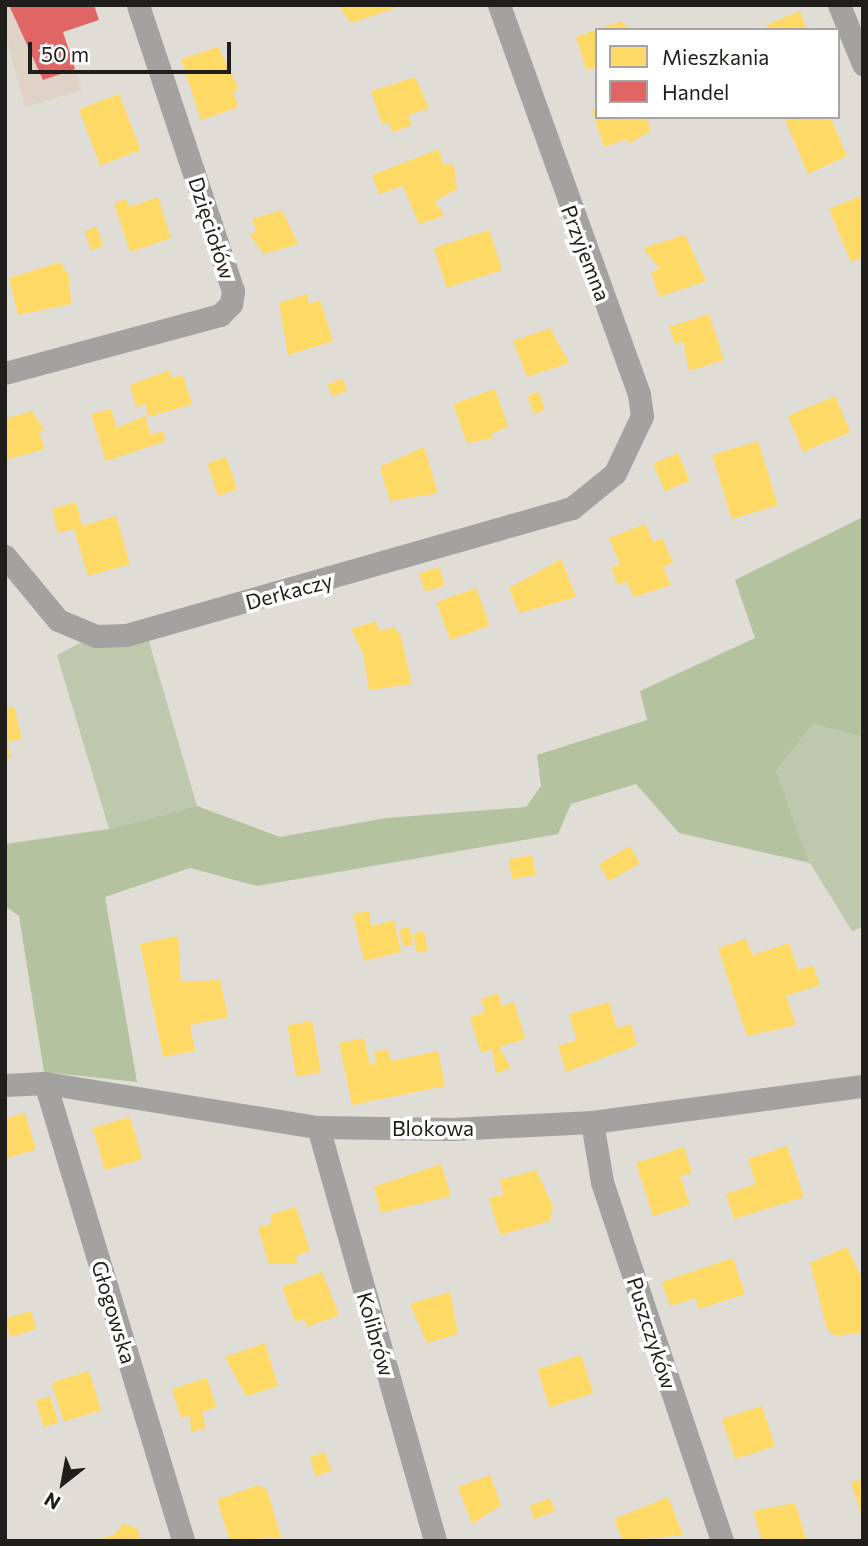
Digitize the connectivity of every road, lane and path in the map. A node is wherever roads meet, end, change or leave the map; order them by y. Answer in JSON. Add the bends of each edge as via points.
{"nodes":[{"id":1,"x":138,"y":5,"type":"edge"},
{"id":2,"x":499,"y":5,"type":"edge"},
{"id":3,"x":839,"y":5,"type":"edge"},
{"id":4,"x":863,"y":64,"type":"edge"},
{"id":5,"x":5,"y":373,"type":"edge"},
{"id":6,"x":598,"y":493,"type":"joint"},
{"id":7,"x":5,"y":556,"type":"edge"},
{"id":8,"x":45,"y":1083,"type":"junction"},
{"id":9,"x":5,"y":1085,"type":"edge"},
{"id":10,"x":863,"y":1086,"type":"edge"},
{"id":11,"x":592,"y":1122,"type":"junction"},
{"id":12,"x":318,"y":1127,"type":"junction"},
{"id":13,"x":183,"y":1541,"type":"edge"},
{"id":14,"x":435,"y":1541,"type":"edge"},
{"id":15,"x":722,"y":1541,"type":"edge"}],
"edges":[{"from":1,"to":5,"type":"street","name":"Dzięciołów","via":[[233,291],[232,304],[220,315]]},
{"from":2,"to":6,"type":"street","name":"Przyjemna","via":[[639,394],[642,416],[632,445]]},
{"from":3,"to":4,"type":"street"},
{"from":6,"to":7,"type":"street","name":"Derkaczy","via":[[572,508],[126,635],[96,636],[58,620]]},
{"from":8,"to":9,"type":"street","name":"Blokowa"},
{"from":8,"to":12,"type":"street","name":"Blokowa"},
{"from":8,"to":13,"type":"street","name":"Głogowska"},
{"from":10,"to":11,"type":"street","name":"Blokowa"},
{"from":11,"to":12,"type":"street","name":"Blokowa"},
{"from":11,"to":15,"type":"street","name":"Puszczyków","via":[[602,1182]]},
{"from":12,"to":14,"type":"street","name":"Kolibrów"}]}
